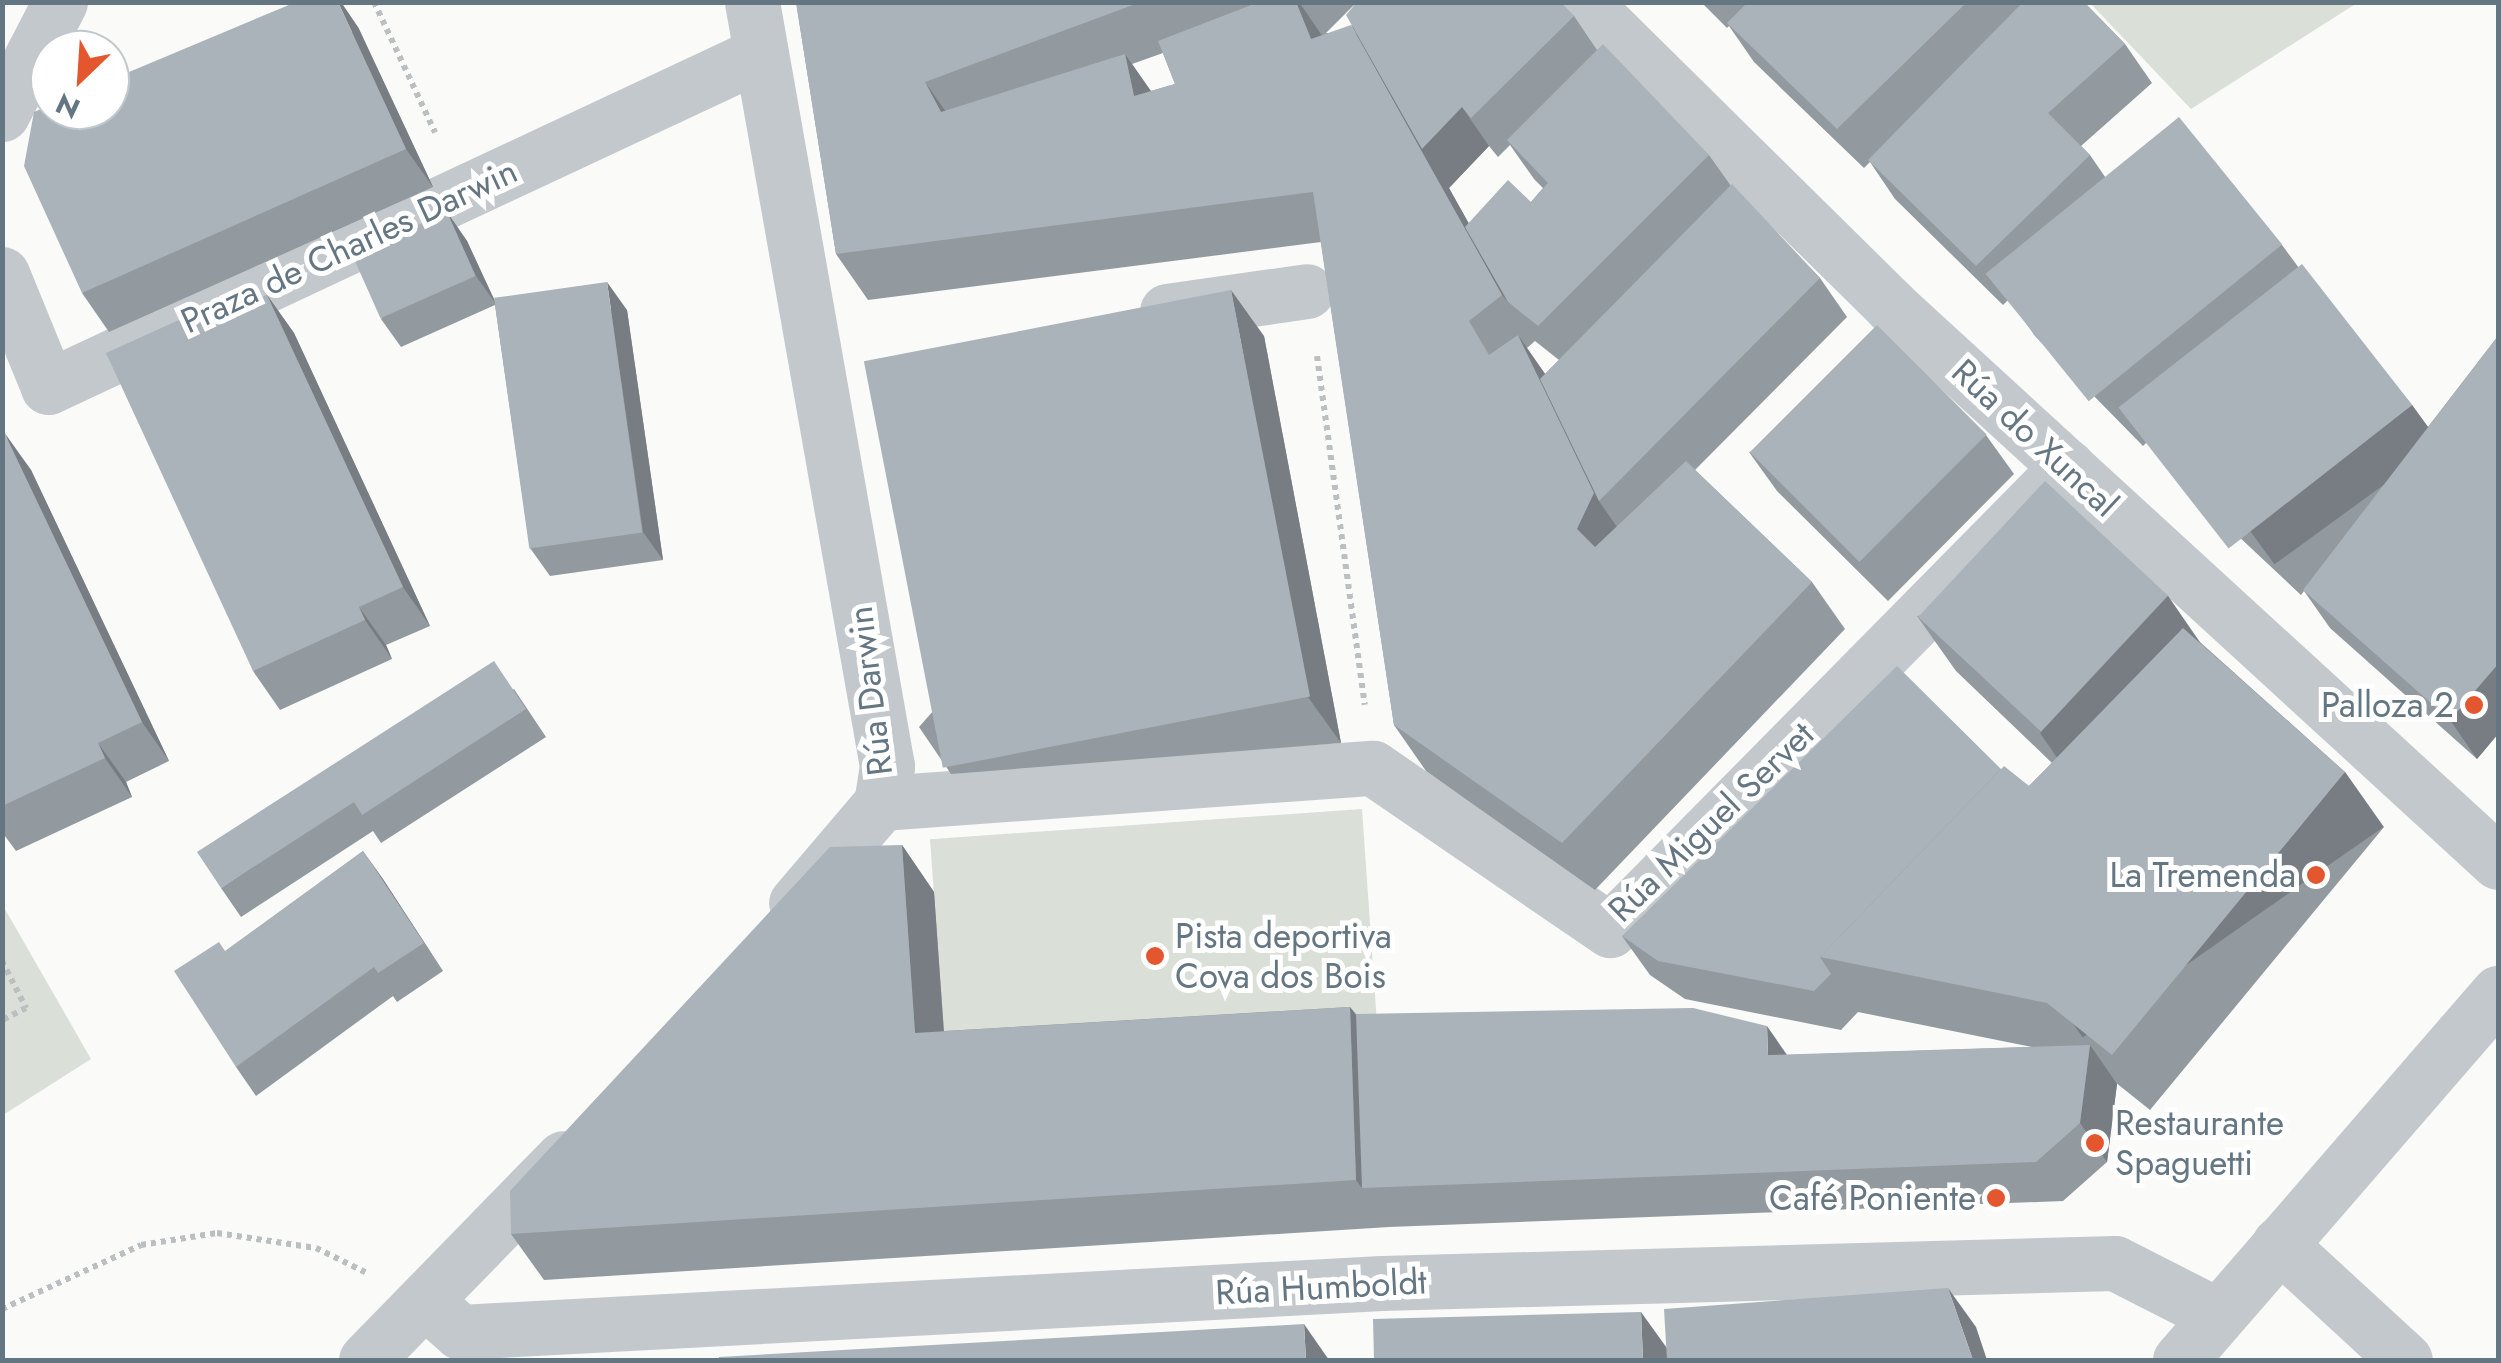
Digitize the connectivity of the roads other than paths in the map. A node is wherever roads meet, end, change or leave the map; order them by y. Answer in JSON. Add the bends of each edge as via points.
{"nodes":[{"id":1,"x":1583,"y":2,"type":"edge"},
{"id":2,"x":63,"y":4,"type":"edge"},
{"id":3,"x":756,"y":28,"type":"edge"},
{"id":4,"x":2,"y":114,"type":"edge"},
{"id":5,"x":2,"y":274,"type":"edge"},
{"id":6,"x":1307,"y":290,"type":"road end"},
{"id":7,"x":1113,"y":319,"type":"edge"},
{"id":8,"x":2067,"y":467,"type":"junction"},
{"id":9,"x":881,"y":803,"type":"junction"},
{"id":10,"x":2498,"y":862,"type":"edge"},
{"id":11,"x":757,"y":948,"type":"edge"},
{"id":12,"x":2498,"y":993,"type":"edge"},
{"id":13,"x":602,"y":1117,"type":"edge"},
{"id":14,"x":2279,"y":1244,"type":"junction"},
{"id":15,"x":425,"y":1301,"type":"junction"},
{"id":16,"x":2217,"y":1315,"type":"junction"},
{"id":17,"x":366,"y":1360,"type":"edge"},
{"id":18,"x":2180,"y":1360,"type":"edge"},
{"id":19,"x":2406,"y":1360,"type":"edge"}],
"edges":[{"from":1,"to":8,"type":"street","name":"Rúa do Xuncal"},
{"from":2,"to":4,"type":"street"},
{"from":3,"to":5,"type":"street","name":"Praza de Charles Darwin","via":[[463,192],[48,387]]},
{"from":3,"to":9,"type":"street","name":"Rúa Darwin","via":[[841,359],[887,766]]},
{"from":6,"to":7,"type":"street"},
{"from":8,"to":9,"type":"street","name":"Rúa Miguel Servet","via":[[1610,930],[1373,768]]},
{"from":8,"to":10,"type":"street","name":"Rúa do Xuncal"},
{"from":9,"to":11,"type":"street","name":"Rúa Darwin"},
{"from":12,"to":14,"type":"street"},
{"from":13,"to":15,"type":"street"},
{"from":14,"to":16,"type":"street"},
{"from":14,"to":19,"type":"street"},
{"from":15,"to":16,"type":"street","name":"Rúa Humboldt","via":[[460,1332],[1382,1283],[2114,1263]]},
{"from":15,"to":17,"type":"street"},
{"from":16,"to":18,"type":"street"}]}
